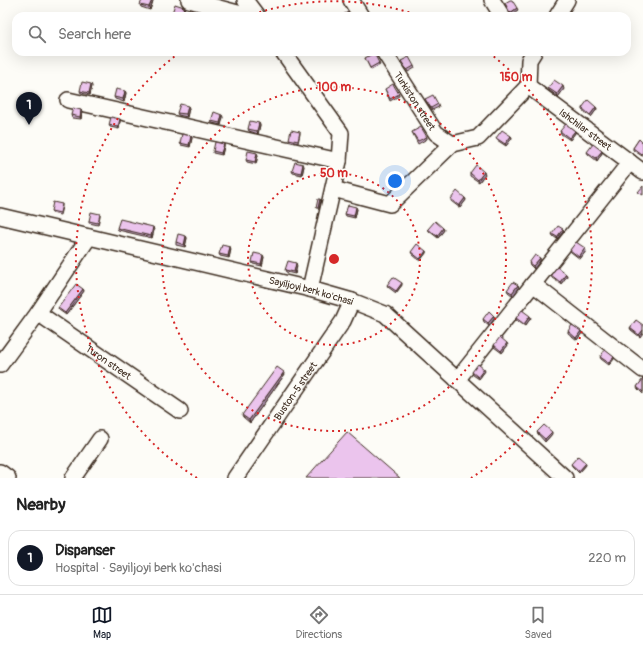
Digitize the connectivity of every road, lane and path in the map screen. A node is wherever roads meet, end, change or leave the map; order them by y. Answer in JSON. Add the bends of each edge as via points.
{"nodes":[{"id":1,"x":189,"y":0,"type":"edge"},
{"id":2,"x":245,"y":0,"type":"edge"},
{"id":3,"x":351,"y":0,"type":"edge"},
{"id":4,"x":492,"y":0,"type":"edge"},
{"id":5,"x":567,"y":0,"type":"edge"},
{"id":6,"x":234,"y":12,"type":"edge"},
{"id":7,"x":254,"y":12,"type":"edge"},
{"id":8,"x":358,"y":12,"type":"edge"},
{"id":9,"x":500,"y":12,"type":"edge"},
{"id":10,"x":560,"y":12,"type":"edge"},
{"id":11,"x":286,"y":56,"type":"edge"},
{"id":12,"x":387,"y":56,"type":"edge"},
{"id":13,"x":529,"y":56,"type":"edge"},
{"id":14,"x":528,"y":86,"type":"junction"},
{"id":15,"x":68,"y":100,"type":"dead end"},
{"id":16,"x":452,"y":144,"type":"junction"},
{"id":17,"x":339,"y":161,"type":"junction"},
{"id":18,"x":630,"y":162,"type":"junction"},
{"id":19,"x":643,"y":172,"type":"edge"},
{"id":20,"x":333,"y":189,"type":"junction"},
{"id":21,"x":0,"y":216,"type":"edge"},
{"id":22,"x":89,"y":237,"type":"junction"},
{"id":23,"x":533,"y":284,"type":"junction"},
{"id":24,"x":310,"y":289,"type":"junction"},
{"id":25,"x":352,"y":301,"type":"junction"},
{"id":26,"x":38,"y":313,"type":"junction"},
{"id":27,"x":0,"y":365,"type":"edge"},
{"id":28,"x":643,"y":370,"type":"edge"},
{"id":29,"x":457,"y":380,"type":"junction"},
{"id":30,"x":180,"y":411,"type":"dead end"},
{"id":31,"x":100,"y":439,"type":"dead end"},
{"id":32,"x":0,"y":472,"type":"edge"},
{"id":33,"x":8,"y":478,"type":"edge"},
{"id":34,"x":73,"y":478,"type":"edge"},
{"id":35,"x":235,"y":478,"type":"edge"},
{"id":36,"x":565,"y":478,"type":"edge"}],
"edges":[{"from":1,"to":6,"type":"street"},
{"from":2,"to":7,"type":"street"},
{"from":3,"to":8,"type":"street"},
{"from":4,"to":9,"type":"street"},
{"from":5,"to":10,"type":"street"},
{"from":11,"to":17,"type":"street","via":[[341,133]]},
{"from":12,"to":16,"type":"street","name":"Turkiston street","via":[[436,133]]},
{"from":13,"to":14,"type":"street"},
{"from":14,"to":16,"type":"street","via":[[478,138]]},
{"from":14,"to":18,"type":"street","name":"Ishchilar street"},
{"from":15,"to":17,"type":"street"},
{"from":16,"to":20,"type":"street","via":[[390,204]]},
{"from":17,"to":20,"type":"street"},
{"from":18,"to":19,"type":"street","name":"Ishchilar street"},
{"from":18,"to":23,"type":"street"},
{"from":20,"to":24,"type":"street"},
{"from":21,"to":22,"type":"street","name":"Sayiljoyi berk ko'chasi"},
{"from":22,"to":24,"type":"street","name":"Sayiljoyi berk ko'chasi"},
{"from":22,"to":26,"type":"street"},
{"from":23,"to":28,"type":"street"},
{"from":23,"to":29,"type":"street"},
{"from":24,"to":25,"type":"street","name":"Sayiljoyi berk ko'chasi"},
{"from":25,"to":29,"type":"street","name":"Sayiljoyi berk ko'chasi","via":[[385,314]]},
{"from":25,"to":35,"type":"street","name":"Buston-5 street","via":[[343,321]]},
{"from":26,"to":27,"type":"street"},
{"from":26,"to":30,"type":"street","name":"Turon street"},
{"from":29,"to":36,"type":"street","name":"Sayiljoyi berk ko'chasi"},
{"from":31,"to":34,"type":"street"},
{"from":32,"to":33,"type":"street"}]}
